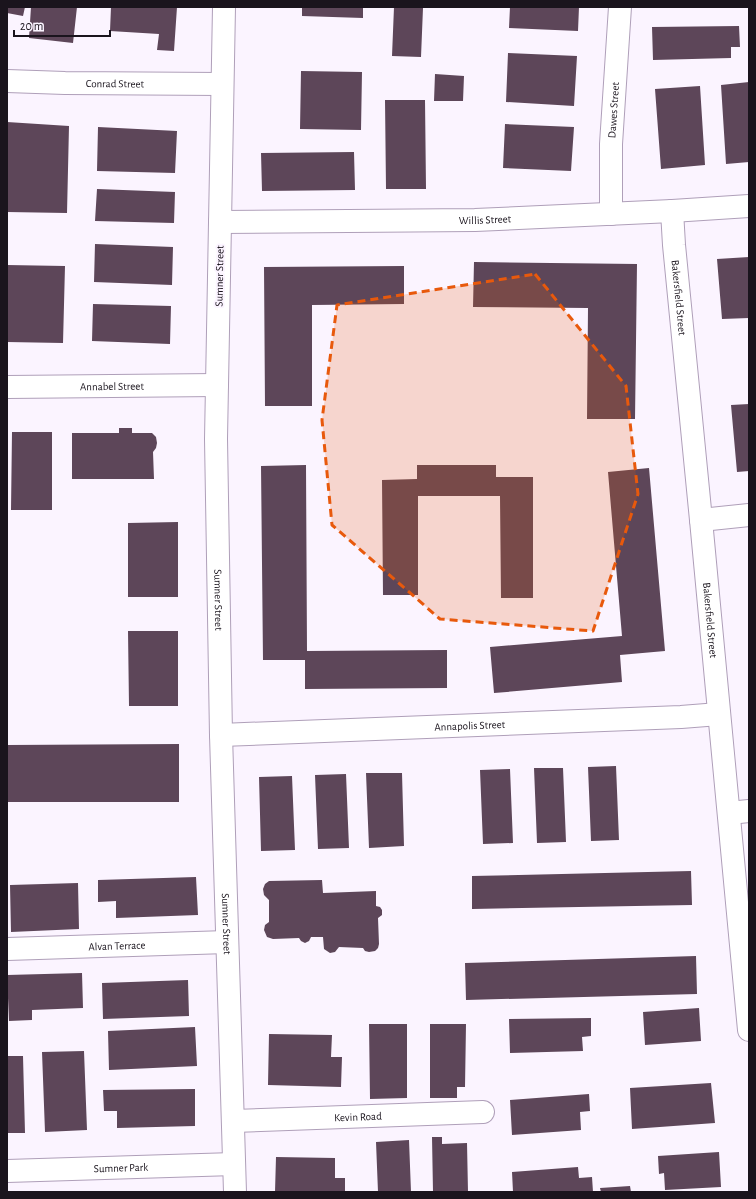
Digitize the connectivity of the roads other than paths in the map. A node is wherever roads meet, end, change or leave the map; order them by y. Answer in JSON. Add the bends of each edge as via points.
{"nodes":[{"id":1,"x":224,"y":7,"type":"edge"},
{"id":2,"x":620,"y":7,"type":"edge"},
{"id":3,"x":7,"y":81,"type":"edge"},
{"id":4,"x":222,"y":84,"type":"junction"},
{"id":5,"x":749,"y":206,"type":"edge"},
{"id":6,"x":672,"y":211,"type":"junction"},
{"id":7,"x":610,"y":214,"type":"junction"},
{"id":8,"x":220,"y":222,"type":"junction"},
{"id":9,"x":217,"y":385,"type":"junction"},
{"id":10,"x":7,"y":386,"type":"edge"},
{"id":11,"x":749,"y":515,"type":"edge"},
{"id":12,"x":701,"y":520,"type":"junction"},
{"id":13,"x":719,"y":714,"type":"junction"},
{"id":14,"x":221,"y":735,"type":"junction"},
{"id":15,"x":739,"y":812,"type":"edge"},
{"id":16,"x":227,"y":942,"type":"junction"},
{"id":17,"x":7,"y":949,"type":"edge"},
{"id":18,"x":749,"y":1030,"type":"edge"},
{"id":19,"x":483,"y":1112,"type":"dead end"},
{"id":20,"x":233,"y":1121,"type":"junction"},
{"id":21,"x":234,"y":1164,"type":"junction"},
{"id":22,"x":7,"y":1171,"type":"edge"},
{"id":23,"x":235,"y":1192,"type":"edge"}],
"edges":[{"from":1,"to":4,"type":"street","name":"Sumner Street"},
{"from":2,"to":7,"type":"street","name":"Dawes Street","via":[[611,144]]},
{"from":3,"to":4,"type":"street","name":"Conrad Street"},
{"from":4,"to":8,"type":"street","name":"Sumner Street"},
{"from":5,"to":6,"type":"street","name":"Willis Street"},
{"from":6,"to":7,"type":"street","name":"Willis Street"},
{"from":6,"to":12,"type":"street","name":"Bakersfield Street"},
{"from":7,"to":8,"type":"street","name":"Willis Street","via":[[443,221]]},
{"from":8,"to":9,"type":"street","name":"Sumner Street"},
{"from":9,"to":10,"type":"street","name":"Annabel Street"},
{"from":9,"to":14,"type":"street","name":"Sumner Street"},
{"from":11,"to":12,"type":"street"},
{"from":12,"to":13,"type":"street","name":"Bakersfield Street"},
{"from":13,"to":14,"type":"street","name":"Annapolis Street"},
{"from":13,"to":15,"type":"street","name":"Bakersfield Street"},
{"from":14,"to":16,"type":"street","name":"Sumner Street"},
{"from":15,"to":18,"type":"street","name":"Bakersfield Street"},
{"from":16,"to":17,"type":"street","name":"Alvan Terrace"},
{"from":16,"to":20,"type":"street","name":"Sumner Street"},
{"from":19,"to":20,"type":"street","name":"Kevin Road"},
{"from":20,"to":21,"type":"street","name":"Sumner Street"},
{"from":21,"to":22,"type":"street","name":"Sumner Park"},
{"from":21,"to":23,"type":"street","name":"Sumner Street"}]}
